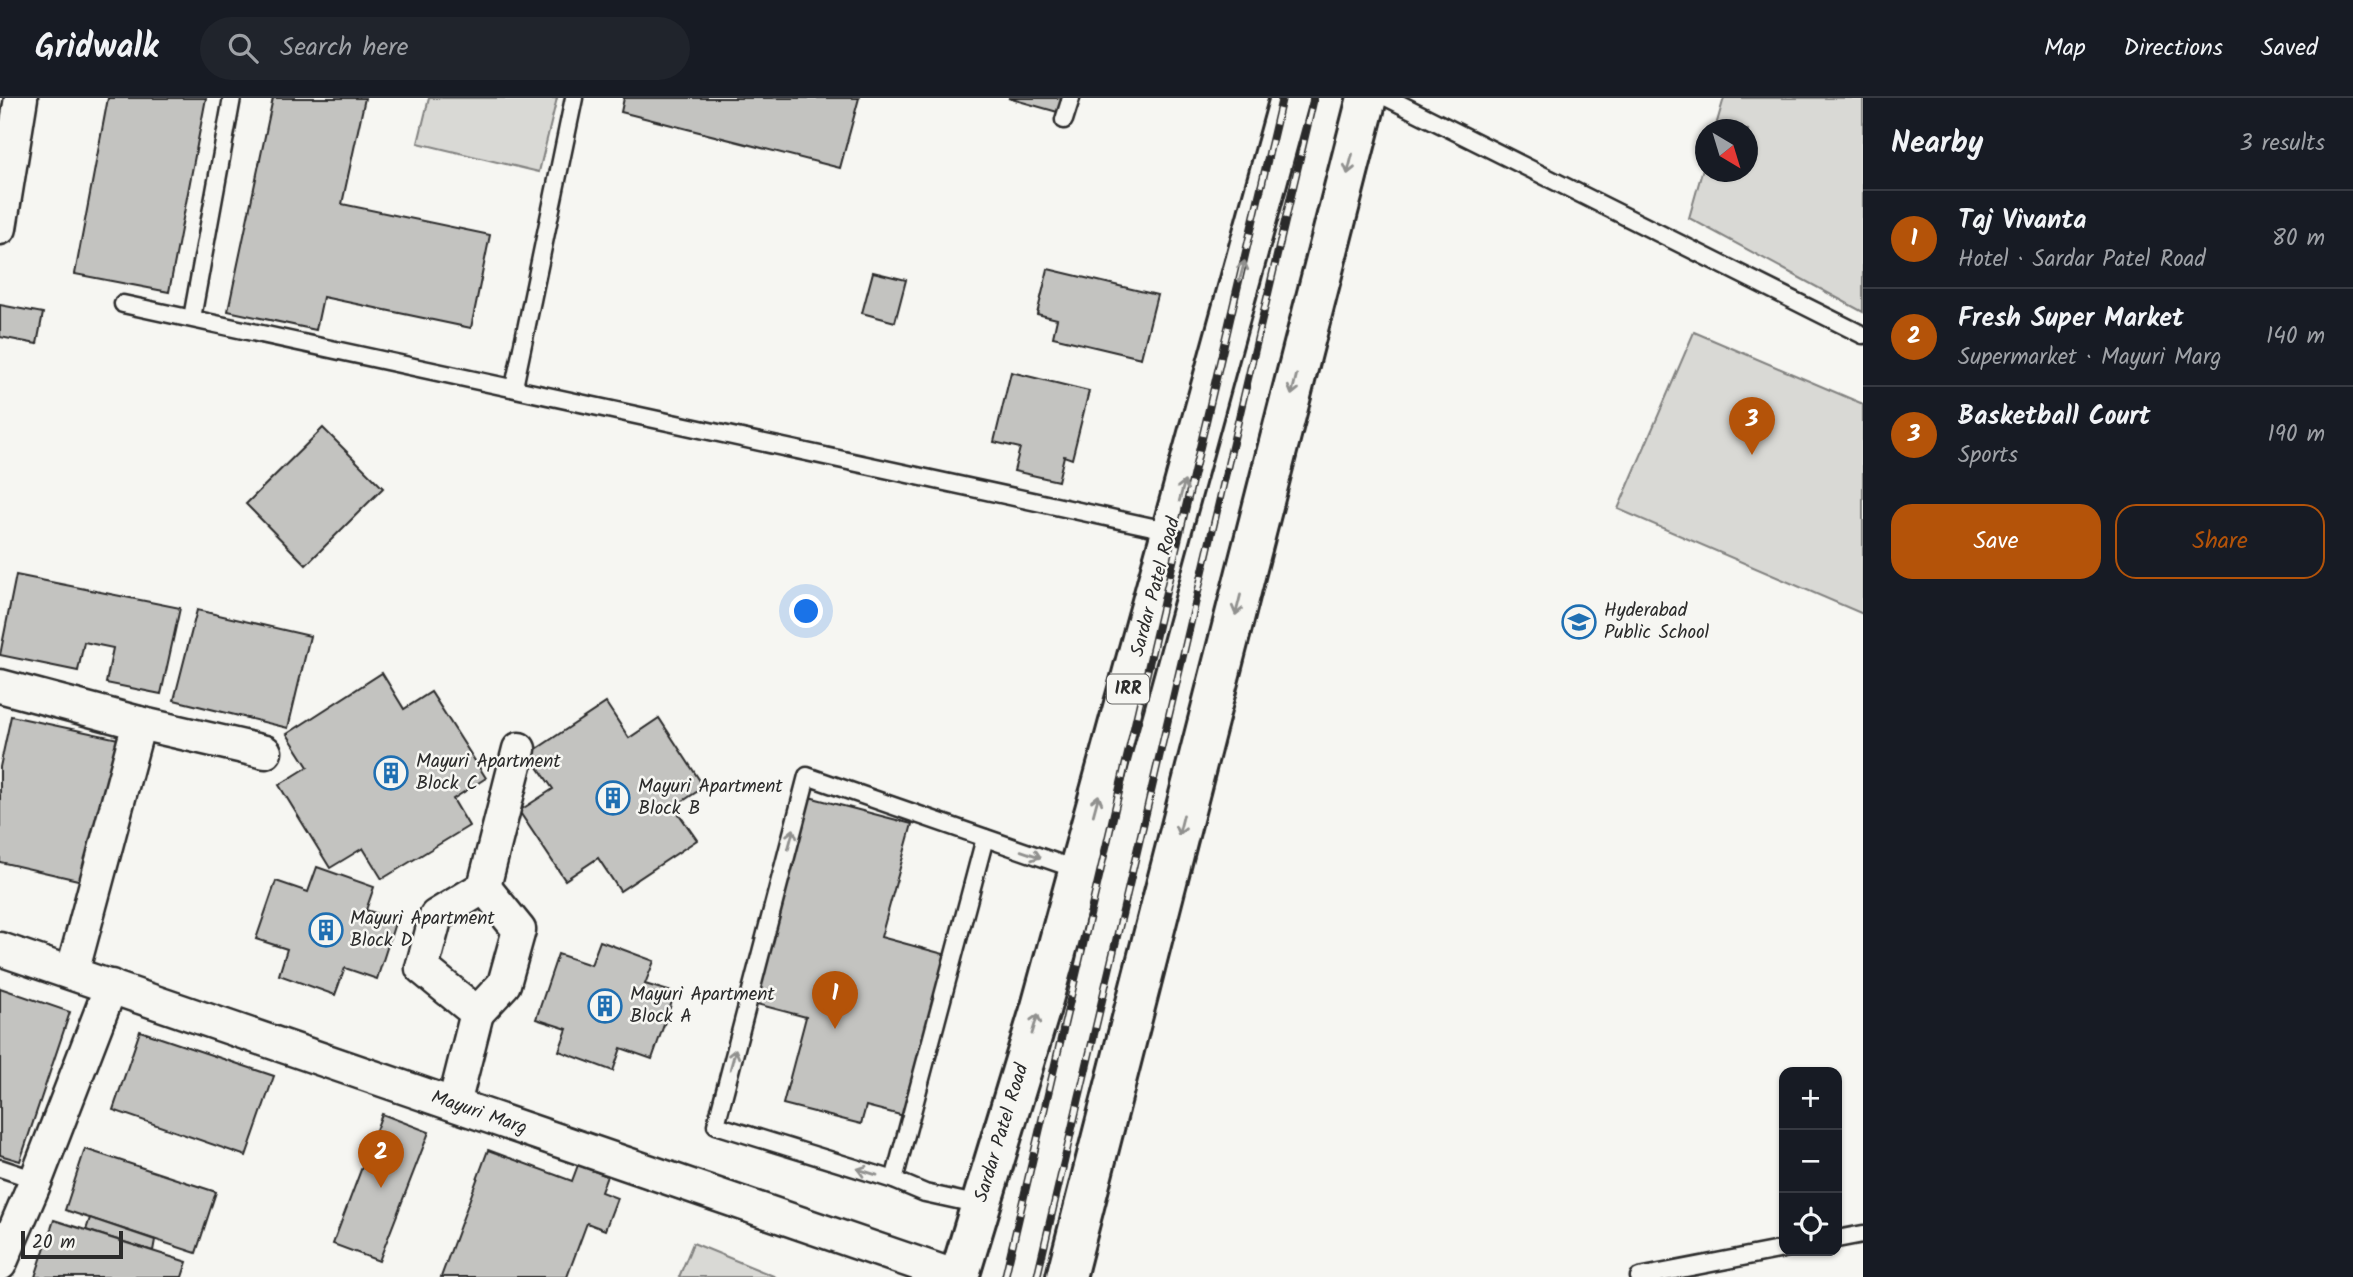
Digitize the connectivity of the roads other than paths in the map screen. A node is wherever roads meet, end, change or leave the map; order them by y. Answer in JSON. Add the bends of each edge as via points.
{"nodes":[{"id":1,"x":232,"y":98,"type":"edge"},
{"id":2,"x":574,"y":98,"type":"edge"},
{"id":3,"x":1072,"y":98,"type":"edge"},
{"id":4,"x":1290,"y":98,"type":"edge"},
{"id":5,"x":1367,"y":98,"type":"edge"},
{"id":6,"x":1388,"y":98,"type":"edge"},
{"id":7,"x":13,"y":105,"type":"edge"},
{"id":8,"x":1064,"y":120,"type":"dead end"},
{"id":9,"x":0,"y":228,"type":"edge"},
{"id":10,"x":123,"y":304,"type":"dead end"},
{"id":11,"x":192,"y":318,"type":"junction"},
{"id":12,"x":1863,"y":335,"type":"edge"},
{"id":13,"x":514,"y":387,"type":"junction"},
{"id":14,"x":1171,"y":531,"type":"junction"},
{"id":15,"x":0,"y":685,"type":"edge"},
{"id":16,"x":139,"y":723,"type":"junction"},
{"id":17,"x":519,"y":749,"type":"dead end"},
{"id":18,"x":265,"y":752,"type":"dead end"},
{"id":19,"x":985,"y":838,"type":"junction"},
{"id":20,"x":1078,"y":870,"type":"junction"},
{"id":21,"x":484,"y":887,"type":"junction"},
{"id":22,"x":0,"y":949,"type":"edge"},
{"id":23,"x":72,"y":973,"type":"junction"},
{"id":24,"x":111,"y":986,"type":"junction"},
{"id":25,"x":477,"y":1013,"type":"junction"},
{"id":26,"x":454,"y":1104,"type":"junction"},
{"id":27,"x":0,"y":1168,"type":"edge"},
{"id":28,"x":36,"y":1180,"type":"junction"},
{"id":29,"x":894,"y":1180,"type":"junction"},
{"id":30,"x":979,"y":1205,"type":"junction"},
{"id":31,"x":1863,"y":1234,"type":"edge"},
{"id":32,"x":1842,"y":1238,"type":"edge"},
{"id":33,"x":1779,"y":1250,"type":"edge"},
{"id":34,"x":0,"y":1264,"type":"edge"},
{"id":35,"x":958,"y":1277,"type":"edge"},
{"id":36,"x":1066,"y":1277,"type":"edge"},
{"id":37,"x":1639,"y":1277,"type":"edge"}],
"edges":[{"from":1,"to":11,"type":"lane"},
{"from":2,"to":13,"type":"lane"},
{"from":3,"to":8,"type":"lane"},
{"from":14,"to":4,"type":"main road","name":"Sardar Patel Road","number":"IRR","one_way":true},
{"from":5,"to":36,"type":"main road","one_way":true},
{"from":6,"to":12,"type":"lane"},
{"from":7,"to":9,"type":"street"},
{"from":10,"to":11,"type":"lane"},
{"from":11,"to":13,"type":"lane"},
{"from":13,"to":14,"type":"lane"},
{"from":20,"to":14,"type":"main road","name":"Sardar Patel Road","number":"IRR","one_way":true},
{"from":15,"to":16,"type":"street"},
{"from":16,"to":18,"type":"street"},
{"from":16,"to":23,"type":"street"},
{"from":17,"to":21,"type":"street"},
{"from":19,"to":20,"type":"lane","one_way":true},
{"from":19,"to":29,"type":"lane"},
{"from":29,"to":19,"type":"lane","one_way":true,"via":[[716,1125],[807,776]]},
{"from":30,"to":20,"type":"main road","name":"Sardar Patel Road","number":"IRR","one_way":true},
{"from":21,"to":25,"type":"street","via":[[519,930],[504,985]]},
{"from":21,"to":25,"type":"street","via":[[436,916],[422,968]]},
{"from":22,"to":23,"type":"street","name":"Mayuri Marg"},
{"from":23,"to":24,"type":"street","name":"Mayuri Marg"},
{"from":24,"to":26,"type":"street","name":"Mayuri Marg"},
{"from":24,"to":28,"type":"street"},
{"from":25,"to":26,"type":"street"},
{"from":26,"to":35,"type":"street","name":"Mayuri Marg"},
{"from":27,"to":28,"type":"lane"},
{"from":28,"to":34,"type":"street"},
{"from":29,"to":30,"type":"lane","via":[[925,1193]]},
{"from":30,"to":35,"type":"main road","name":"Sardar Patel Road","number":"IRR"},
{"from":31,"to":32,"type":"lane"},
{"from":33,"to":37,"type":"lane"}]}
